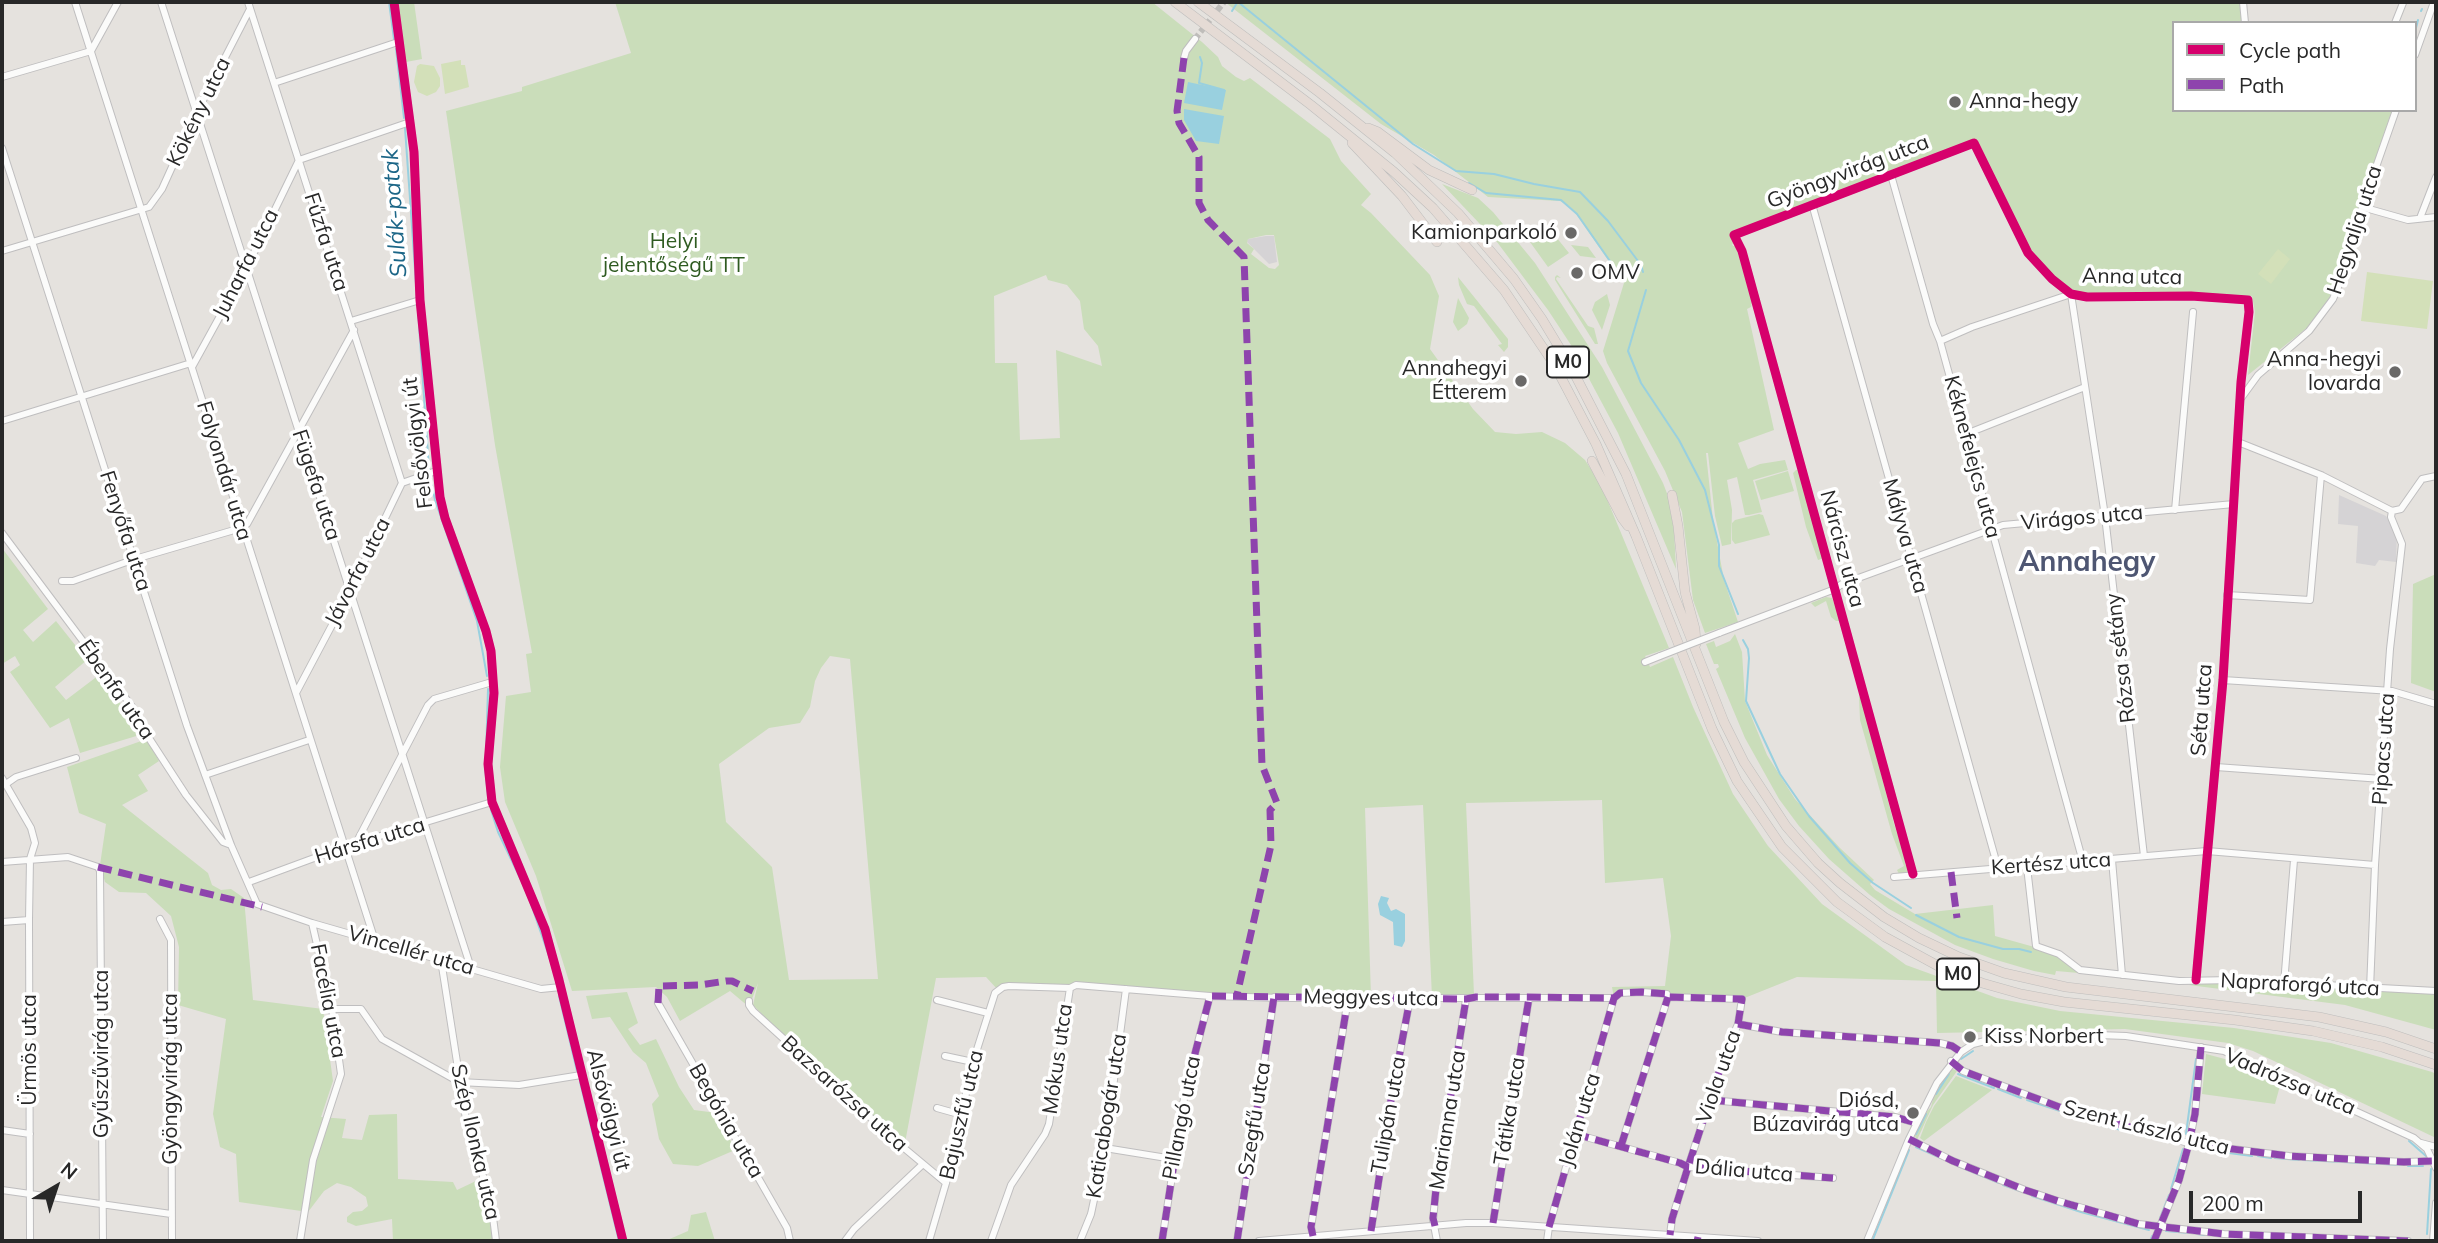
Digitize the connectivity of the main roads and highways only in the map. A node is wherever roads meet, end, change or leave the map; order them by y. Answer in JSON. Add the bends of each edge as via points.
{"nodes":[{"id":1,"x":1175,"y":2,"type":"edge"},
{"id":2,"x":1198,"y":2,"type":"edge"},
{"id":3,"x":1334,"y":123,"type":"junction"},
{"id":4,"x":1360,"y":125,"type":"junction"},
{"id":5,"x":1472,"y":190,"type":"dead end"},
{"id":6,"x":1437,"y":242,"type":"dead end"},
{"id":7,"x":1592,"y":461,"type":"dead end"},
{"id":8,"x":1672,"y":495,"type":"dead end"},
{"id":9,"x":1636,"y":536,"type":"junction"},
{"id":10,"x":1697,"y":652,"type":"junction"},
{"id":11,"x":2436,"y":1049,"type":"edge"},
{"id":12,"x":2436,"y":1065,"type":"edge"}],
"edges":[{"from":1,"to":3,"type":"highway","number":"M0"},
{"from":2,"to":4,"type":"highway","number":"M0"},
{"from":3,"to":6,"type":"highway","via":[[1389,181]]},
{"from":3,"to":9,"type":"highway","number":"M0","via":[[1433,208],[1504,290],[1572,398]]},
{"from":4,"to":5,"type":"highway","via":[[1378,132],[1429,170]]},
{"from":4,"to":10,"type":"highway","number":"M0","via":[[1458,213],[1542,319],[1626,474]]},
{"from":7,"to":9,"type":"highway"},
{"from":8,"to":10,"type":"highway"},
{"from":9,"to":12,"type":"highway","number":"M0","via":[[1712,729],[1746,796],[1797,864],[1837,902],[1885,937],[1951,971],[2021,994],[2313,1031]]},
{"from":10,"to":11,"type":"highway","number":"M0","via":[[1744,762],[1786,826],[1840,883],[1919,938],[1977,964],[2066,987],[2319,1017]]}]}
